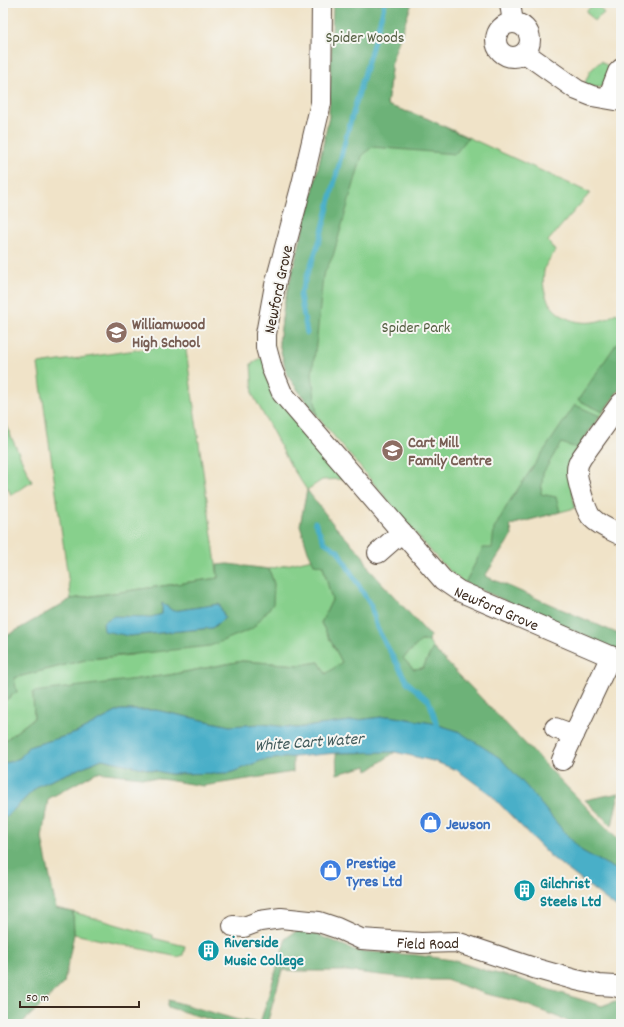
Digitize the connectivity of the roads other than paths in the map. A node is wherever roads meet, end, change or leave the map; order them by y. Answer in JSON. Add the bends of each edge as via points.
{"nodes":[{"id":1,"x":322,"y":3,"type":"edge"},
{"id":2,"x":510,"y":3,"type":"edge"},
{"id":3,"x":513,"y":23,"type":"junction"},
{"id":4,"x":525,"y":52,"type":"junction"},
{"id":5,"x":621,"y":69,"type":"edge"},
{"id":6,"x":614,"y":100,"type":"edge"},
{"id":7,"x":621,"y":403,"type":"edge"},
{"id":8,"x":402,"y":532,"type":"junction"},
{"id":9,"x":621,"y":535,"type":"edge"},
{"id":10,"x":378,"y":553,"type":"dead end"},
{"id":11,"x":616,"y":659,"type":"edge"},
{"id":12,"x":555,"y":728,"type":"dead end"},
{"id":13,"x":574,"y":735,"type":"junction"},
{"id":14,"x":562,"y":760,"type":"dead end"},
{"id":15,"x":233,"y":926,"type":"dead end"},
{"id":16,"x":621,"y":988,"type":"edge"}],
"edges":[{"from":1,"to":8,"type":"street","name":"Newford Grove","via":[[321,103],[275,285],[266,347],[282,393]]},
{"from":2,"to":3,"type":"street"},
{"from":3,"to":4,"type":"street","via":[[521,25],[530,38]]},
{"from":3,"to":4,"type":"street","via":[[500,29],[496,36],[498,50],[511,58]]},
{"from":4,"to":6,"type":"street","via":[[577,90]]},
{"from":5,"to":6,"type":"street","via":[[618,72]]},
{"from":7,"to":9,"type":"street","via":[[582,457],[577,472],[590,517],[604,528]]},
{"from":8,"to":10,"type":"street"},
{"from":8,"to":11,"type":"street","name":"Newford Grove","via":[[443,580],[459,591]]},
{"from":11,"to":13,"type":"street","name":"Newford Grove"},
{"from":12,"to":13,"type":"street"},
{"from":13,"to":14,"type":"street","name":"Newford Grove"},
{"from":15,"to":16,"type":"street","name":"Field Road","via":[[244,927],[260,921],[281,918],[319,922],[361,939],[421,943],[456,942],[576,980]]}]}
